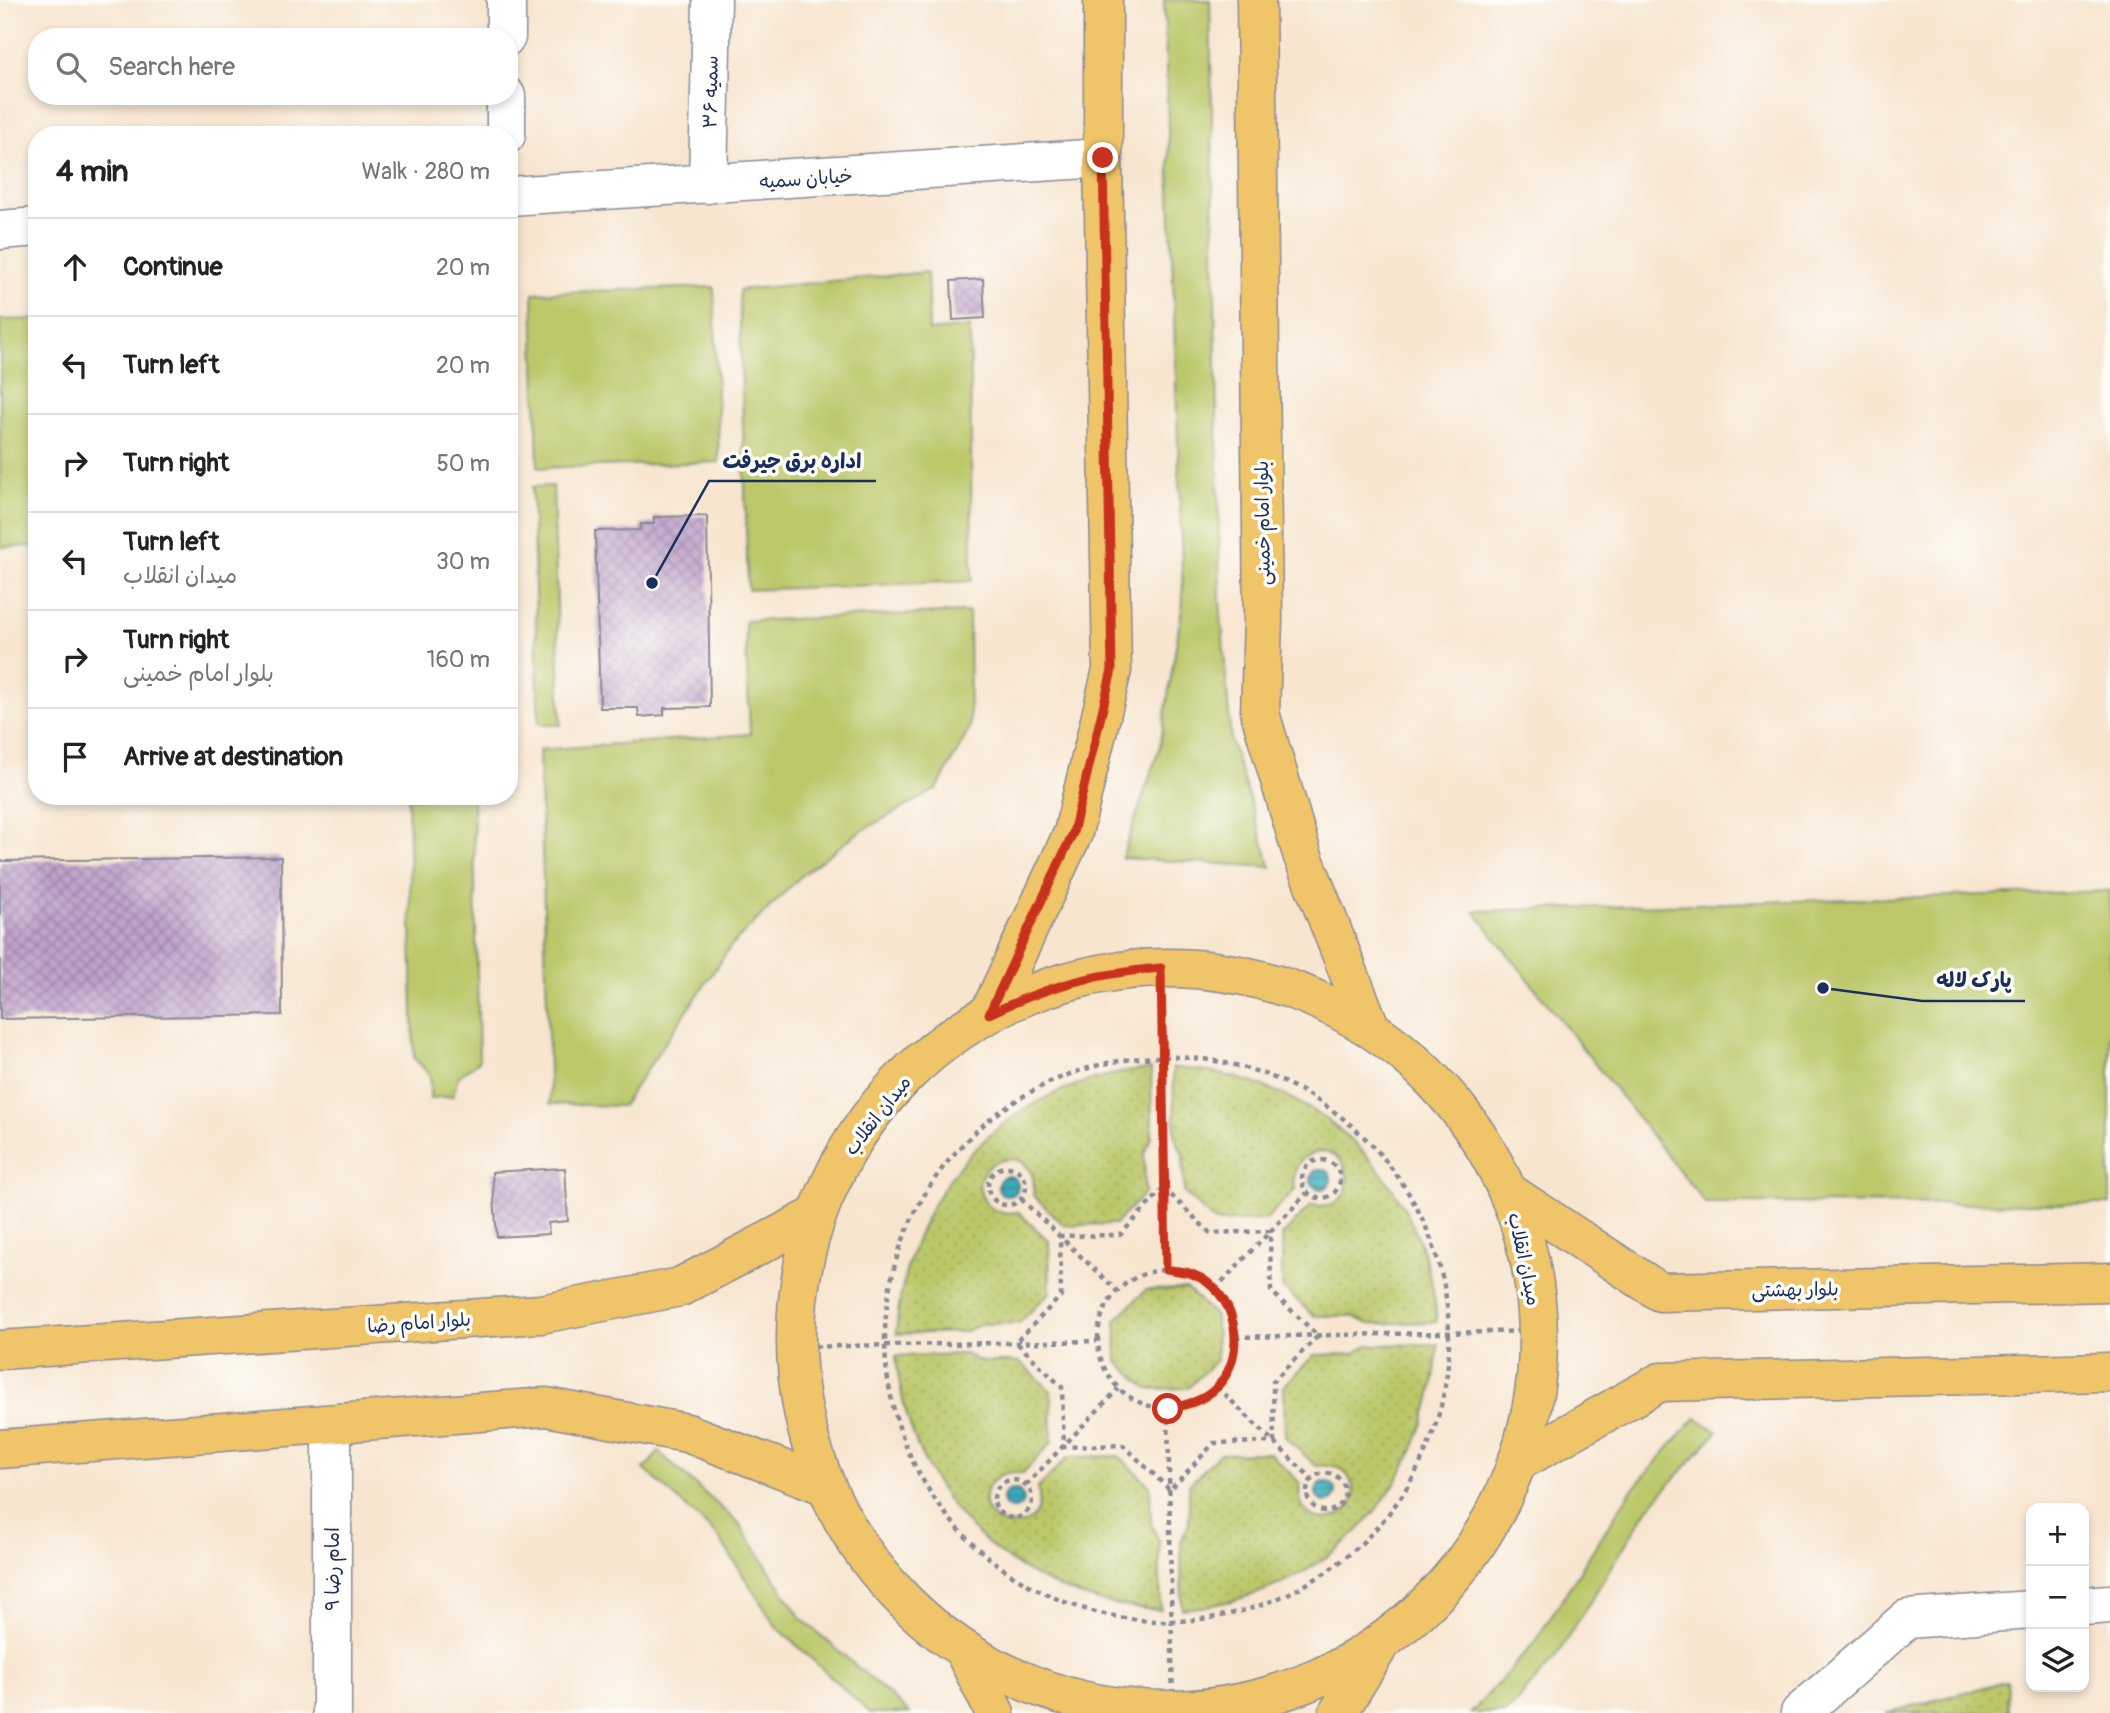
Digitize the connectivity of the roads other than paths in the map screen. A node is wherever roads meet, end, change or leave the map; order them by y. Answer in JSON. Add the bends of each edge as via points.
{"nodes":[{"id":1,"x":506,"y":0,"type":"edge"},
{"id":2,"x":712,"y":0,"type":"edge"},
{"id":3,"x":1103,"y":0,"type":"edge"},
{"id":4,"x":1256,"y":0,"type":"edge"},
{"id":5,"x":506,"y":28,"type":"edge"},
{"id":6,"x":506,"y":105,"type":"edge"},
{"id":7,"x":506,"y":126,"type":"edge"},
{"id":8,"x":1103,"y":158,"type":"junction"},
{"id":9,"x":708,"y":184,"type":"junction"},
{"id":10,"x":518,"y":195,"type":"edge"},
{"id":11,"x":28,"y":228,"type":"edge"},
{"id":12,"x":0,"y":230,"type":"edge"},
{"id":13,"x":989,"y":1014,"type":"junction"},
{"id":14,"x":1370,"y":1027,"type":"junction"},
{"id":15,"x":1510,"y":1194,"type":"junction"},
{"id":16,"x":817,"y":1215,"type":"junction"},
{"id":17,"x":2110,"y":1282,"type":"edge"},
{"id":18,"x":0,"y":1350,"type":"edge"},
{"id":19,"x":2110,"y":1372,"type":"edge"},
{"id":20,"x":332,"y":1425,"type":"junction"},
{"id":21,"x":0,"y":1449,"type":"edge"},
{"id":22,"x":1516,"y":1463,"type":"junction"},
{"id":23,"x":824,"y":1485,"type":"junction"},
{"id":24,"x":2110,"y":1604,"type":"edge"},
{"id":25,"x":2089,"y":1606,"type":"edge"},
{"id":26,"x":2026,"y":1610,"type":"edge"},
{"id":27,"x":1383,"y":1640,"type":"junction"},
{"id":28,"x":964,"y":1651,"type":"junction"},
{"id":29,"x":332,"y":1713,"type":"edge"},
{"id":30,"x":995,"y":1713,"type":"edge"},
{"id":31,"x":1338,"y":1713,"type":"edge"},
{"id":32,"x":1800,"y":1713,"type":"edge"}],
"edges":[{"from":1,"to":5,"type":"street"},
{"from":2,"to":9,"type":"street","name":"سمیه ۳۶"},
{"from":3,"to":8,"type":"main road"},
{"from":4,"to":14,"type":"main road","name":"بلوار امام خمینی","via":[[1263,620],[1260,713],[1302,854]]},
{"from":6,"to":7,"type":"street"},
{"from":8,"to":9,"type":"street","name":"خیابان سمیه"},
{"from":8,"to":13,"type":"main road","via":[[1112,670],[1073,833]]},
{"from":9,"to":10,"type":"street","name":"خیابان سمیه"},
{"from":11,"to":12,"type":"street"},
{"from":13,"to":14,"type":"main road","name":"میدان انقلاب","via":[[1071,981],[1161,968],[1205,970],[1291,988]]},
{"from":13,"to":16,"type":"main road","name":"میدان انقلاب","via":[[951,1038],[885,1099],[857,1135]]},
{"from":14,"to":15,"type":"main road","name":"میدان انقلاب","via":[[1405,1053],[1466,1117]]},
{"from":15,"to":17,"type":"main road","name":"بلوار بهشتی","via":[[1660,1292]]},
{"from":15,"to":22,"type":"main road","name":"میدان انقلاب","via":[[1533,1278],[1538,1331],[1530,1420]]},
{"from":16,"to":18,"type":"main road","name":"بلوار امام رضا","via":[[680,1287],[541,1314]]},
{"from":16,"to":23,"type":"main road","name":"میدان انقلاب","via":[[804,1258],[795,1347],[800,1400]]},
{"from":19,"to":22,"type":"main road","via":[[1660,1382]]},
{"from":20,"to":21,"type":"main road"},
{"from":20,"to":23,"type":"main road","via":[[546,1407],[687,1433]]},
{"from":20,"to":29,"type":"street","name":"امام رضا ۹"},
{"from":22,"to":27,"type":"main road","name":"میدان انقلاب","via":[[1488,1523],[1449,1579]]},
{"from":23,"to":28,"type":"main road","name":"میدان انقلاب","via":[[868,1561],[920,1617]]},
{"from":24,"to":25,"type":"street"},
{"from":26,"to":32,"type":"street","via":[[1907,1619]]},
{"from":27,"to":28,"type":"main road","name":"میدان انقلاب","via":[[1305,1683],[1262,1697],[1173,1710],[1074,1698],[1002,1673]]},
{"from":27,"to":31,"type":"main road"},
{"from":28,"to":30,"type":"main road"}]}
